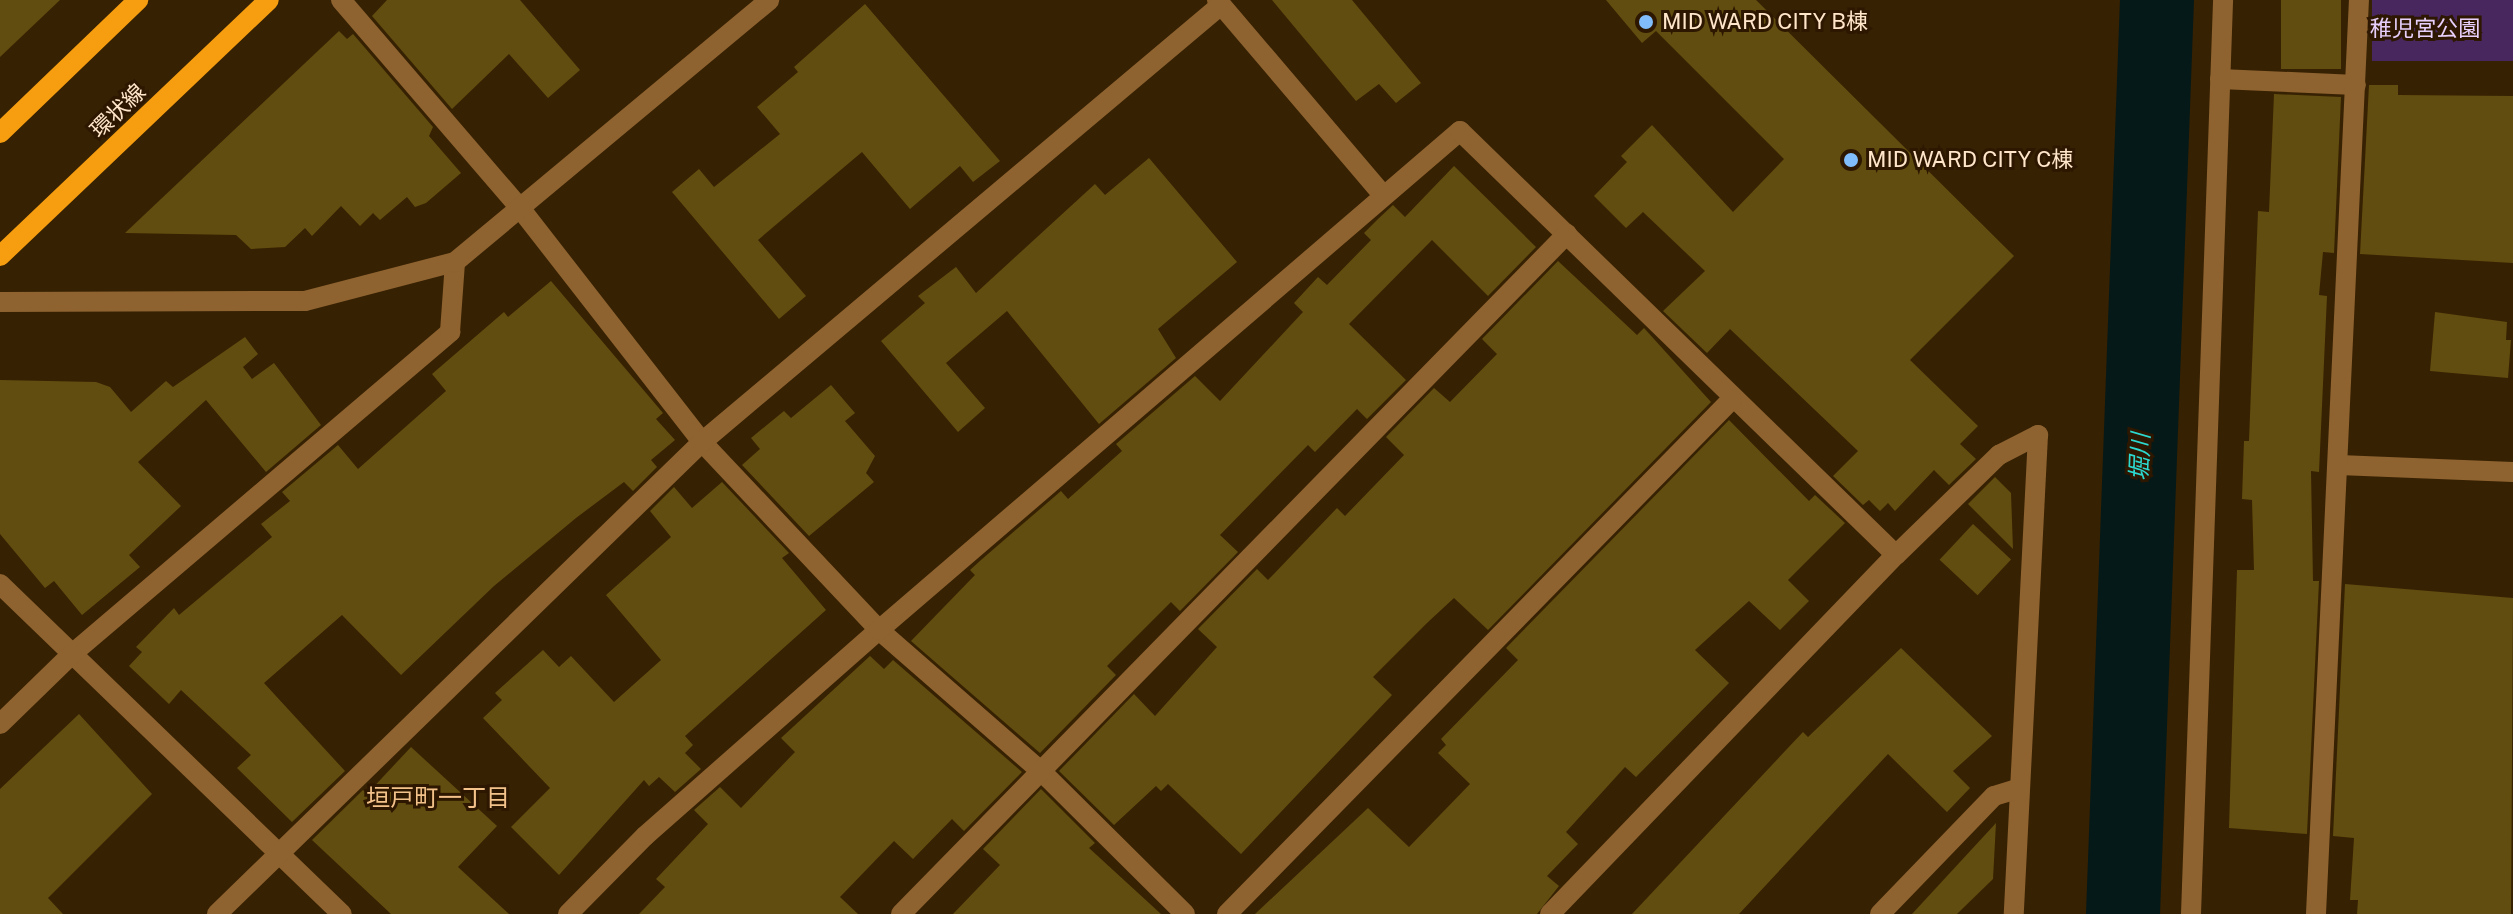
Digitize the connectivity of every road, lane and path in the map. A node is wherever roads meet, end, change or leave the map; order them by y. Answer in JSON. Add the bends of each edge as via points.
{"nodes":[{"id":1,"x":138,"y":0,"type":"edge"},
{"id":2,"x":269,"y":0,"type":"edge"},
{"id":3,"x":341,"y":0,"type":"edge"},
{"id":4,"x":769,"y":0,"type":"edge"},
{"id":5,"x":2223,"y":0,"type":"edge"},
{"id":6,"x":2359,"y":0,"type":"edge"},
{"id":7,"x":1219,"y":2,"type":"edge"},
{"id":8,"x":2220,"y":79,"type":"junction"},
{"id":9,"x":2356,"y":85,"type":"junction"},
{"id":10,"x":0,"y":133,"type":"edge"},
{"id":11,"x":1383,"y":195,"type":"junction"},
{"id":12,"x":520,"y":208,"type":"junction"},
{"id":13,"x":1567,"y":234,"type":"junction"},
{"id":14,"x":0,"y":256,"type":"edge"},
{"id":15,"x":455,"y":262,"type":"junction"},
{"id":16,"x":0,"y":302,"type":"edge"},
{"id":17,"x":1732,"y":399,"type":"junction"},
{"id":18,"x":702,"y":442,"type":"junction"},
{"id":19,"x":2339,"y":465,"type":"junction"},
{"id":20,"x":2513,"y":472,"type":"edge"},
{"id":21,"x":1896,"y":555,"type":"junction"},
{"id":22,"x":0,"y":584,"type":"edge"},
{"id":23,"x":879,"y":630,"type":"junction"},
{"id":24,"x":72,"y":654,"type":"junction"},
{"id":25,"x":0,"y":724,"type":"edge"},
{"id":26,"x":1043,"y":773,"type":"junction"},
{"id":27,"x":2020,"y":788,"type":"junction"},
{"id":28,"x":278,"y":851,"type":"junction"},
{"id":29,"x":217,"y":914,"type":"edge"},
{"id":30,"x":342,"y":914,"type":"edge"},
{"id":31,"x":568,"y":914,"type":"edge"},
{"id":32,"x":901,"y":914,"type":"edge"},
{"id":33,"x":1185,"y":914,"type":"edge"},
{"id":34,"x":1227,"y":914,"type":"edge"},
{"id":35,"x":1550,"y":914,"type":"edge"},
{"id":36,"x":1880,"y":914,"type":"edge"},
{"id":37,"x":2014,"y":914,"type":"edge"},
{"id":38,"x":2191,"y":914,"type":"edge"},
{"id":39,"x":2316,"y":914,"type":"edge"}],
"edges":[{"from":1,"to":10,"type":"main road"},
{"from":2,"to":14,"type":"main road","name":"環状線"},
{"from":3,"to":12,"type":"street"},
{"from":4,"to":12,"type":"street"},
{"from":5,"to":8,"type":"street"},
{"from":6,"to":9,"type":"street"},
{"from":7,"to":11,"type":"street"},
{"from":7,"to":18,"type":"street"},
{"from":8,"to":9,"type":"street"},
{"from":8,"to":38,"type":"street"},
{"from":9,"to":19,"type":"street"},
{"from":11,"to":13,"type":"street","via":[[1460,131]]},
{"from":11,"to":23,"type":"street"},
{"from":12,"to":15,"type":"street"},
{"from":12,"to":18,"type":"street"},
{"from":13,"to":17,"type":"street"},
{"from":13,"to":26,"type":"street"},
{"from":15,"to":16,"type":"street","via":[[305,301]]},
{"from":15,"to":24,"type":"street","via":[[450,332]]},
{"from":17,"to":21,"type":"street"},
{"from":17,"to":34,"type":"street"},
{"from":18,"to":23,"type":"street"},
{"from":18,"to":28,"type":"street"},
{"from":19,"to":20,"type":"street"},
{"from":19,"to":39,"type":"street"},
{"from":21,"to":27,"type":"street","via":[[1999,455],[2038,435]]},
{"from":21,"to":35,"type":"street"},
{"from":22,"to":24,"type":"street"},
{"from":23,"to":26,"type":"street"},
{"from":23,"to":31,"type":"street","via":[[645,836]]},
{"from":24,"to":25,"type":"street"},
{"from":24,"to":28,"type":"street"},
{"from":26,"to":32,"type":"street"},
{"from":26,"to":33,"type":"street"},
{"from":27,"to":36,"type":"street","via":[[1994,796]]},
{"from":27,"to":37,"type":"street"},
{"from":28,"to":29,"type":"street"},
{"from":28,"to":30,"type":"street"}]}
